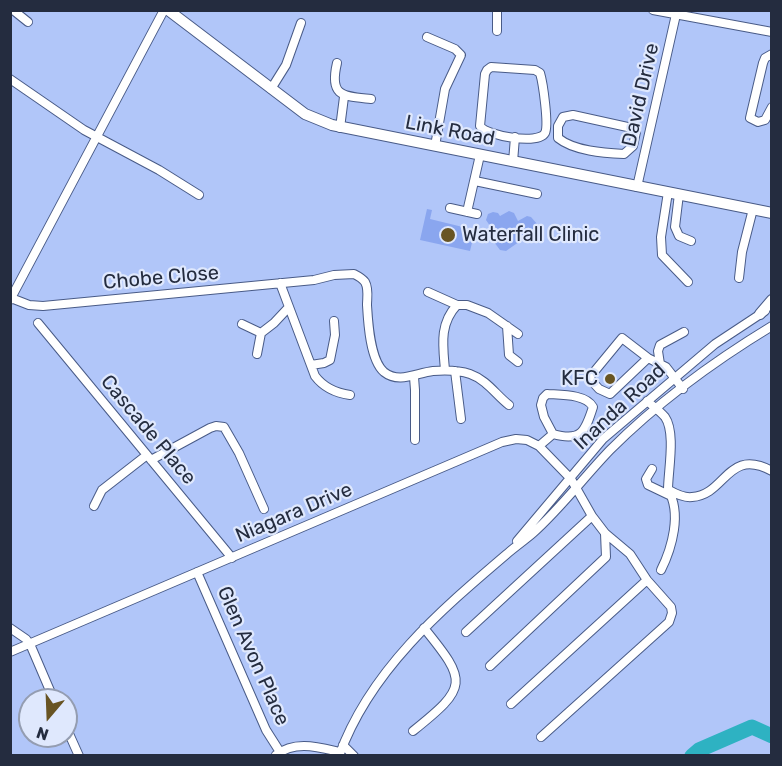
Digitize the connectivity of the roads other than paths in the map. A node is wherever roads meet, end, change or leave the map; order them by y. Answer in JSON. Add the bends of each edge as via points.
{"nodes":[{"id":1,"x":13,"y":10,"type":"edge"},
{"id":2,"x":497,"y":10,"type":"edge"},
{"id":3,"x":653,"y":10,"type":"edge"},
{"id":4,"x":169,"y":11,"type":"edge"},
{"id":5,"x":677,"y":12,"type":"edge"},
{"id":6,"x":28,"y":22,"type":"dead end"},
{"id":7,"x":301,"y":23,"type":"dead end"},
{"id":8,"x":498,"y":31,"type":"dead end"},
{"id":9,"x":771,"y":32,"type":"edge"},
{"id":10,"x":427,"y":37,"type":"dead end"},
{"id":11,"x":771,"y":54,"type":"edge"},
{"id":12,"x":337,"y":63,"type":"dead end"},
{"id":13,"x":10,"y":79,"type":"edge"},
{"id":14,"x":271,"y":89,"type":"junction"},
{"id":15,"x":344,"y":97,"type":"junction"},
{"id":16,"x":371,"y":99,"type":"dead end"},
{"id":17,"x":771,"y":107,"type":"edge"},
{"id":18,"x":340,"y":128,"type":"junction"},
{"id":19,"x":97,"y":137,"type":"junction"},
{"id":20,"x":515,"y":137,"type":"junction"},
{"id":21,"x":635,"y":139,"type":"junction"},
{"id":22,"x":648,"y":141,"type":"junction"},
{"id":23,"x":435,"y":146,"type":"junction"},
{"id":24,"x":480,"y":155,"type":"junction"},
{"id":25,"x":513,"y":162,"type":"junction"},
{"id":26,"x":475,"y":181,"type":"junction"},
{"id":27,"x":637,"y":187,"type":"junction"},
{"id":28,"x":668,"y":192,"type":"junction"},
{"id":29,"x":537,"y":194,"type":"dead end"},
{"id":30,"x":679,"y":194,"type":"junction"},
{"id":31,"x":199,"y":195,"type":"dead end"},
{"id":32,"x":450,"y":208,"type":"dead end"},
{"id":33,"x":755,"y":209,"type":"junction"},
{"id":34,"x":771,"y":213,"type":"edge"},
{"id":35,"x":771,"y":221,"type":"edge"},
{"id":36,"x":691,"y":241,"type":"dead end"},
{"id":37,"x":739,"y":279,"type":"dead end"},
{"id":38,"x":688,"y":282,"type":"dead end"},
{"id":39,"x":280,"y":283,"type":"junction"},
{"id":40,"x":428,"y":292,"type":"dead end"},
{"id":41,"x":12,"y":295,"type":"edge"},
{"id":42,"x":771,"y":300,"type":"edge"},
{"id":43,"x":457,"y":305,"type":"junction"},
{"id":44,"x":289,"y":307,"type":"junction"},
{"id":45,"x":771,"y":307,"type":"edge"},
{"id":46,"x":760,"y":314,"type":"junction"},
{"id":47,"x":334,"y":321,"type":"dead end"},
{"id":48,"x":38,"y":323,"type":"dead end"},
{"id":49,"x":242,"y":324,"type":"dead end"},
{"id":50,"x":507,"y":326,"type":"junction"},
{"id":51,"x":771,"y":326,"type":"edge"},
{"id":52,"x":684,"y":332,"type":"dead end"},
{"id":53,"x":261,"y":333,"type":"junction"},
{"id":54,"x":518,"y":334,"type":"dead end"},
{"id":55,"x":257,"y":354,"type":"dead end"},
{"id":56,"x":648,"y":358,"type":"junction"},
{"id":57,"x":518,"y":362,"type":"dead end"},
{"id":58,"x":660,"y":364,"type":"junction"},
{"id":59,"x":311,"y":365,"type":"junction"},
{"id":60,"x":445,"y":370,"type":"junction"},
{"id":61,"x":455,"y":371,"type":"junction"},
{"id":62,"x":414,"y":377,"type":"junction"},
{"id":63,"x":674,"y":378,"type":"junction"},
{"id":64,"x":683,"y":389,"type":"junction"},
{"id":65,"x":350,"y":395,"type":"dead end"},
{"id":66,"x":647,"y":401,"type":"junction"},
{"id":67,"x":509,"y":405,"type":"dead end"},
{"id":68,"x":657,"y":410,"type":"junction"},
{"id":69,"x":461,"y":419,"type":"dead end"},
{"id":70,"x":553,"y":434,"type":"junction"},
{"id":71,"x":415,"y":440,"type":"dead end"},
{"id":72,"x":538,"y":446,"type":"junction"},
{"id":73,"x":149,"y":458,"type":"junction"},
{"id":74,"x":651,"y":468,"type":"dead end"},
{"id":75,"x":771,"y":471,"type":"edge"},
{"id":76,"x":571,"y":478,"type":"junction"},
{"id":77,"x":577,"y":488,"type":"junction"},
{"id":78,"x":670,"y":493,"type":"junction"},
{"id":79,"x":94,"y":507,"type":"dead end"},
{"id":80,"x":264,"y":508,"type":"dead end"},
{"id":81,"x":592,"y":516,"type":"junction"},
{"id":82,"x":605,"y":534,"type":"junction"},
{"id":83,"x":509,"y":551,"type":"junction"},
{"id":84,"x":232,"y":558,"type":"junction"},
{"id":85,"x":661,"y":570,"type":"dead end"},
{"id":86,"x":197,"y":572,"type":"junction"},
{"id":87,"x":647,"y":580,"type":"junction"},
{"id":88,"x":10,"y":628,"type":"edge"},
{"id":89,"x":424,"y":628,"type":"junction"},
{"id":90,"x":466,"y":633,"type":"dead end"},
{"id":91,"x":30,"y":644,"type":"junction"},
{"id":92,"x":10,"y":652,"type":"edge"},
{"id":93,"x":490,"y":666,"type":"dead end"},
{"id":94,"x":49,"y":688,"type":"edge"},
{"id":95,"x":511,"y":704,"type":"dead end"},
{"id":96,"x":413,"y":731,"type":"dead end"},
{"id":97,"x":541,"y":737,"type":"dead end"},
{"id":98,"x":340,"y":751,"type":"edge"},
{"id":99,"x":278,"y":754,"type":"edge"},
{"id":100,"x":354,"y":756,"type":"edge"}],
"edges":[{"from":1,"to":6,"type":"street"},
{"from":2,"to":8,"type":"street"},
{"from":3,"to":5,"type":"street"},
{"from":4,"to":14,"type":"main road","name":"Link Road"},
{"from":4,"to":19,"type":"street"},
{"from":5,"to":9,"type":"street"},
{"from":5,"to":22,"type":"street","name":"David Drive"},
{"from":7,"to":14,"type":"street","via":[[286,65]]},
{"from":10,"to":23,"type":"street","via":[[461,55],[445,89]]},
{"from":11,"to":17,"type":"street","via":[[763,63],[750,118],[765,120]]},
{"from":12,"to":15,"type":"street","via":[[334,78]]},
{"from":13,"to":19,"type":"street"},
{"from":14,"to":18,"type":"main road","name":"Link Road","via":[[305,114]]},
{"from":15,"to":16,"type":"street"},
{"from":15,"to":18,"type":"street"},
{"from":18,"to":23,"type":"main road","name":"Link Road"},
{"from":19,"to":31,"type":"street"},
{"from":19,"to":41,"type":"street"},
{"from":20,"to":20,"type":"street","via":[[487,132],[480,126],[485,74],[491,67],[535,70],[541,75],[546,129],[534,139]]},
{"from":20,"to":25,"type":"street"},
{"from":21,"to":21,"type":"street","via":[[629,151],[616,154],[569,145],[558,138],[557,130],[563,117],[573,115],[629,127],[636,132]]},
{"from":21,"to":22,"type":"street"},
{"from":22,"to":27,"type":"street","name":"David Drive"},
{"from":23,"to":24,"type":"main road","name":"Link Road"},
{"from":24,"to":25,"type":"main road","name":"Link Road"},
{"from":24,"to":26,"type":"street"},
{"from":25,"to":27,"type":"main road","name":"Link Road"},
{"from":26,"to":29,"type":"street"},
{"from":26,"to":32,"type":"street","via":[[472,213]]},
{"from":27,"to":28,"type":"main road","name":"Link Road"},
{"from":28,"to":30,"type":"main road","name":"Link Road"},
{"from":28,"to":38,"type":"street","via":[[662,255]]},
{"from":30,"to":33,"type":"main road","name":"Link Road"},
{"from":30,"to":36,"type":"street","via":[[675,227],[679,236]]},
{"from":33,"to":34,"type":"main road","name":"Link Road"},
{"from":33,"to":35,"type":"main road","name":"Link Road"},
{"from":33,"to":37,"type":"street","via":[[742,252]]},
{"from":39,"to":41,"type":"street","name":"Chobe Close","via":[[43,306],[29,305]]},
{"from":39,"to":44,"type":"street"},
{"from":39,"to":62,"type":"street","name":"Chobe Close","via":[[346,273],[360,278],[367,288],[368,320],[377,363],[392,377]]},
{"from":40,"to":43,"type":"street"},
{"from":42,"to":46,"type":"main road"},
{"from":43,"to":50,"type":"street","via":[[478,308]]},
{"from":43,"to":60,"type":"street","via":[[447,318],[442,336]]},
{"from":44,"to":53,"type":"street"},
{"from":44,"to":59,"type":"street"},
{"from":45,"to":46,"type":"street","name":"Inanda Road"},
{"from":46,"to":63,"type":"street","name":"Inanda Road"},
{"from":47,"to":59,"type":"street","via":[[330,360]]},
{"from":48,"to":73,"type":"street","name":"Cascade Place"},
{"from":49,"to":53,"type":"street"},
{"from":50,"to":54,"type":"street"},
{"from":50,"to":57,"type":"street","via":[[509,355]]},
{"from":51,"to":64,"type":"street","name":"Inanda Road"},
{"from":52,"to":58,"type":"street","via":[[660,345]]},
{"from":53,"to":55,"type":"street"},
{"from":56,"to":56,"type":"street","via":[[610,394],[589,378],[620,339]]},
{"from":56,"to":58,"type":"street"},
{"from":58,"to":63,"type":"street"},
{"from":59,"to":65,"type":"street","via":[[325,386]]},
{"from":60,"to":61,"type":"street"},
{"from":60,"to":62,"type":"street"},
{"from":61,"to":67,"type":"street","via":[[486,382]]},
{"from":61,"to":69,"type":"street"},
{"from":62,"to":71,"type":"street"},
{"from":63,"to":64,"type":"street"},
{"from":63,"to":66,"type":"street","name":"Inanda Road"},
{"from":64,"to":68,"type":"street","name":"Inanda Road"},
{"from":66,"to":68,"type":"street"},
{"from":66,"to":76,"type":"street","name":"Inanda Road","via":[[590,452]]},
{"from":68,"to":77,"type":"street","name":"Inanda Road","via":[[611,450]]},
{"from":68,"to":78,"type":"street","via":[[667,421],[670,434]]},
{"from":70,"to":70,"type":"street","via":[[542,412],[544,395],[574,397],[591,404],[588,422],[578,436]]},
{"from":70,"to":72,"type":"street"},
{"from":72,"to":76,"type":"street"},
{"from":72,"to":84,"type":"street","name":"Niagara Drive","via":[[526,440],[502,442]]},
{"from":73,"to":79,"type":"street","via":[[102,490]]},
{"from":73,"to":80,"type":"street","via":[[210,428],[224,427]]},
{"from":73,"to":84,"type":"street","name":"Cascade Place"},
{"from":74,"to":78,"type":"street","via":[[646,479],[648,485]]},
{"from":75,"to":78,"type":"street","via":[[753,463],[741,464],[703,494],[691,498]]},
{"from":76,"to":77,"type":"street"},
{"from":76,"to":83,"type":"street","name":"Inanda Road"},
{"from":77,"to":81,"type":"street"},
{"from":77,"to":83,"type":"street","name":"Inanda Road"},
{"from":78,"to":85,"type":"street","via":[[674,524]]},
{"from":81,"to":82,"type":"street"},
{"from":81,"to":90,"type":"street"},
{"from":82,"to":87,"type":"street","via":[[630,554]]},
{"from":82,"to":93,"type":"street","via":[[606,556]]},
{"from":83,"to":89,"type":"street","name":"Inanda Road"},
{"from":84,"to":86,"type":"street","name":"Niagara Drive"},
{"from":86,"to":91,"type":"street","name":"Niagara Drive"},
{"from":86,"to":99,"type":"street","name":"Glen Avon Place"},
{"from":87,"to":95,"type":"street"},
{"from":87,"to":97,"type":"street","via":[[671,607],[669,622]]},
{"from":88,"to":91,"type":"street"},
{"from":89,"to":96,"type":"street","via":[[452,665],[456,685],[447,703]]},
{"from":89,"to":98,"type":"street","name":"Inanda Road","via":[[375,687]]},
{"from":91,"to":92,"type":"street","name":"Niagara Drive"},
{"from":91,"to":94,"type":"street"},
{"from":98,"to":99,"type":"street","via":[[301,746]]},
{"from":98,"to":100,"type":"street"}]}
